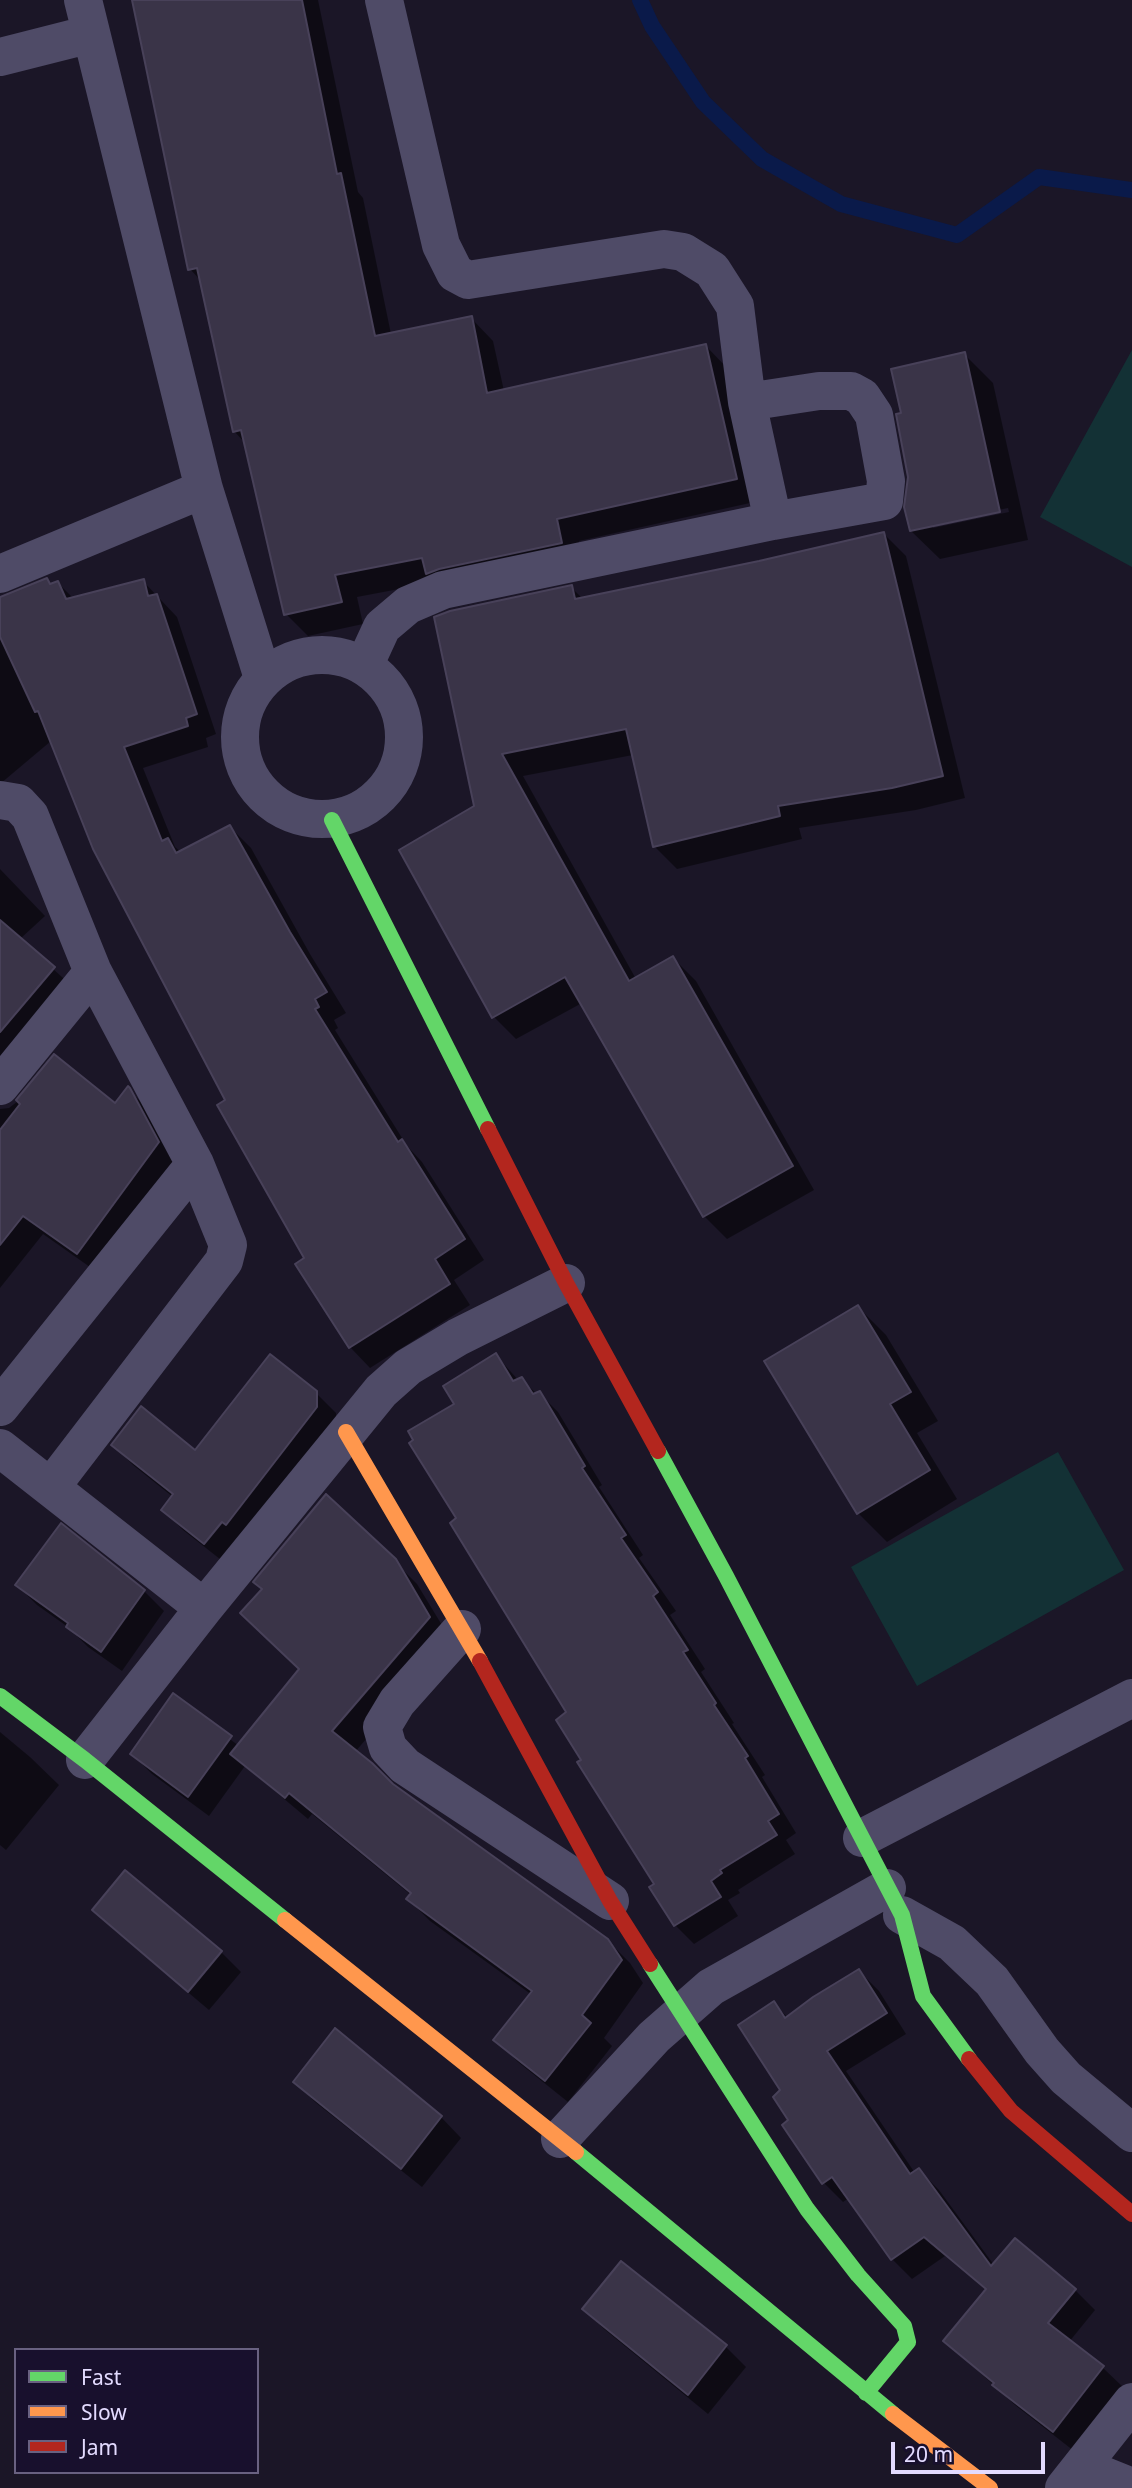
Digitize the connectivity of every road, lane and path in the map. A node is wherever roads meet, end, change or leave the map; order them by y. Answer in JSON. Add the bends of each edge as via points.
{"nodes":[{"id":1,"x":384,"y":0,"type":"edge"},
{"id":2,"x":87,"y":17,"type":"edge"},
{"id":3,"x":0,"y":57,"type":"edge"},
{"id":4,"x":747,"y":402,"type":"junction"},
{"id":5,"x":204,"y":489,"type":"junction"},
{"id":6,"x":773,"y":521,"type":"junction"},
{"id":7,"x":0,"y":573,"type":"edge"},
{"id":8,"x":364,"y":666,"type":"junction"},
{"id":9,"x":263,"y":678,"type":"junction"},
{"id":10,"x":0,"y":800,"type":"edge"},
{"id":11,"x":332,"y":820,"type":"junction"},
{"id":12,"x":93,"y":972,"type":"junction"},
{"id":13,"x":0,"y":1086,"type":"edge"},
{"id":14,"x":195,"y":1164,"type":"junction"},
{"id":15,"x":566,"y":1283,"type":"junction"},
{"id":16,"x":0,"y":1407,"type":"edge"},
{"id":17,"x":346,"y":1432,"type":"junction"},
{"id":18,"x":0,"y":1448,"type":"edge"},
{"id":19,"x":51,"y":1487,"type":"junction"},
{"id":20,"x":204,"y":1608,"type":"junction"},
{"id":21,"x":462,"y":1629,"type":"junction"},
{"id":22,"x":0,"y":1696,"type":"edge"},
{"id":23,"x":1132,"y":1698,"type":"edge"},
{"id":24,"x":85,"y":1760,"type":"junction"},
{"id":25,"x":862,"y":1838,"type":"junction"},
{"id":26,"x":610,"y":1901,"type":"junction"},
{"id":27,"x":895,"y":1902,"type":"junction"},
{"id":28,"x":682,"y":2011,"type":"junction"},
{"id":29,"x":1132,"y":2133,"type":"edge"},
{"id":30,"x":560,"y":2139,"type":"junction"},
{"id":31,"x":1132,"y":2214,"type":"edge"},
{"id":32,"x":866,"y":2393,"type":"junction"},
{"id":33,"x":1132,"y":2402,"type":"edge"},
{"id":34,"x":1073,"y":2477,"type":"edge"},
{"id":35,"x":1132,"y":2487,"type":"edge"},
{"id":36,"x":990,"y":2488,"type":"edge"}],
"edges":[{"from":1,"to":4,"type":"street","via":[[441,246],[455,273],[468,280],[664,249],[683,252],[712,270],[735,306]]},
{"from":2,"to":3,"type":"street"},
{"from":2,"to":5,"type":"street"},
{"from":4,"to":6,"type":"street"},
{"from":4,"to":6,"type":"street","via":[[850,391],[862,397],[874,415],[886,481],[884,502]]},
{"from":5,"to":7,"type":"street"},
{"from":5,"to":9,"type":"street"},
{"from":6,"to":8,"type":"street","via":[[443,590],[408,604],[382,627]]},
{"from":8,"to":9,"type":"street","via":[[338,656],[311,654],[285,662]]},
{"from":8,"to":11,"type":"street","via":[[395,699],[404,743],[389,785],[354,814]]},
{"from":9,"to":11,"type":"street","via":[[241,718],[242,762],[268,800],[309,819]]},
{"from":10,"to":12,"type":"street","via":[[18,803],[30,816]]},
{"from":11,"to":15,"type":"street"},
{"from":12,"to":13,"type":"street"},
{"from":12,"to":14,"type":"street"},
{"from":14,"to":16,"type":"street"},
{"from":14,"to":19,"type":"street","via":[[228,1245],[224,1261]]},
{"from":15,"to":17,"type":"street","via":[[458,1336],[408,1367]]},
{"from":15,"to":25,"type":"street"},
{"from":17,"to":20,"type":"street"},
{"from":17,"to":21,"type":"street"},
{"from":18,"to":19,"type":"street"},
{"from":19,"to":20,"type":"street"},
{"from":20,"to":24,"type":"street"},
{"from":21,"to":26,"type":"street"},
{"from":21,"to":26,"type":"street","via":[[397,1702],[382,1727],[388,1748],[405,1766]]},
{"from":22,"to":24,"type":"street"},
{"from":23,"to":25,"type":"street"},
{"from":24,"to":30,"type":"street"},
{"from":25,"to":27,"type":"street"},
{"from":26,"to":28,"type":"street"},
{"from":27,"to":28,"type":"street","via":[[711,1987]]},
{"from":27,"to":29,"type":"street","via":[[951,1943],[992,1982],[1066,2078]]},
{"from":27,"to":31,"type":"street","via":[[923,1996],[962,2050],[1011,2111]]},
{"from":28,"to":30,"type":"street"},
{"from":28,"to":32,"type":"street","via":[[807,2208],[904,2326],[908,2342]]},
{"from":30,"to":32,"type":"street"},
{"from":32,"to":36,"type":"street"},
{"from":33,"to":34,"type":"street"},
{"from":34,"to":35,"type":"street"}]}
